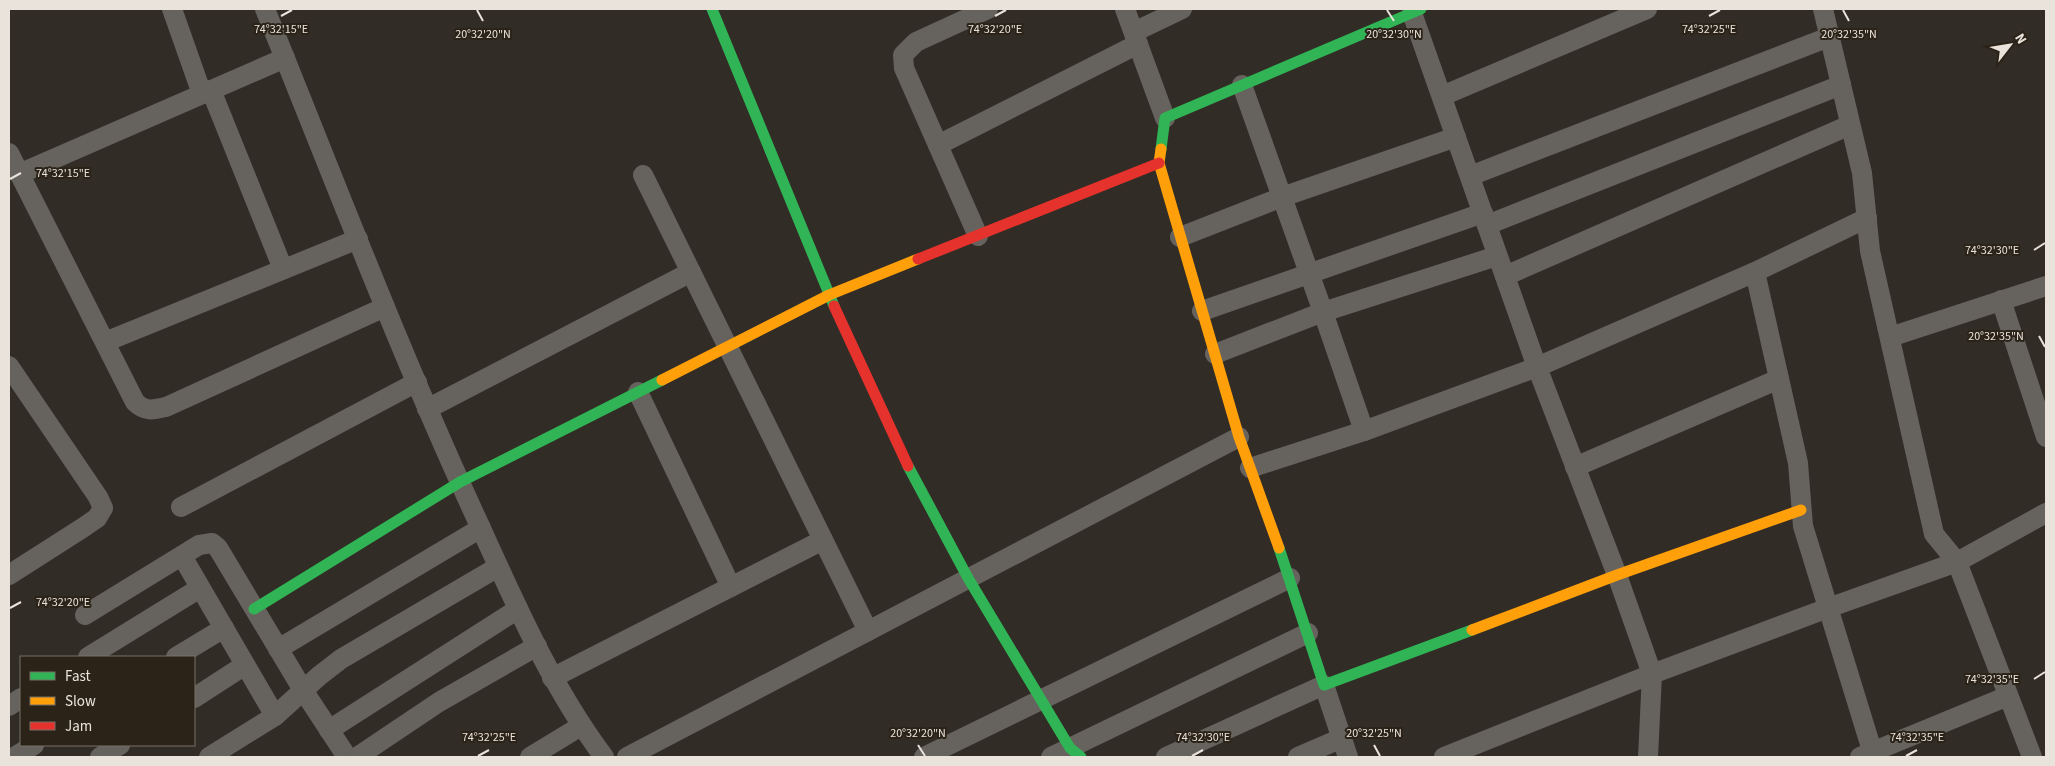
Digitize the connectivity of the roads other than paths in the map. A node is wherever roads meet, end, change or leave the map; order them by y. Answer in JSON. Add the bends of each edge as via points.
{"nodes":[{"id":1,"x":172,"y":9,"type":"edge"},
{"id":2,"x":264,"y":9,"type":"edge"},
{"id":3,"x":712,"y":9,"type":"edge"},
{"id":4,"x":988,"y":9,"type":"edge"},
{"id":5,"x":1125,"y":9,"type":"edge"},
{"id":6,"x":1182,"y":9,"type":"edge"},
{"id":7,"x":1646,"y":9,"type":"edge"},
{"id":8,"x":1823,"y":9,"type":"edge"},
{"id":9,"x":1416,"y":10,"type":"edge"},
{"id":10,"x":1829,"y":37,"type":"junction"},
{"id":11,"x":1136,"y":38,"type":"junction"},
{"id":12,"x":285,"y":58,"type":"junction"},
{"id":13,"x":1242,"y":85,"type":"junction"},
{"id":14,"x":1841,"y":85,"type":"junction"},
{"id":15,"x":207,"y":92,"type":"junction"},
{"id":16,"x":1442,"y":96,"type":"junction"},
{"id":17,"x":1165,"y":118,"type":"junction"},
{"id":18,"x":1850,"y":125,"type":"junction"},
{"id":19,"x":1456,"y":137,"type":"junction"},
{"id":20,"x":938,"y":145,"type":"junction"},
{"id":21,"x":9,"y":153,"type":"edge"},
{"id":22,"x":1159,"y":163,"type":"junction"},
{"id":23,"x":19,"y":174,"type":"junction"},
{"id":24,"x":643,"y":175,"type":"dead end"},
{"id":25,"x":1470,"y":176,"type":"junction"},
{"id":26,"x":1282,"y":197,"type":"junction"},
{"id":27,"x":1867,"y":218,"type":"junction"},
{"id":28,"x":1485,"y":219,"type":"junction"},
{"id":29,"x":978,"y":236,"type":"junction"},
{"id":30,"x":1180,"y":237,"type":"junction"},
{"id":31,"x":358,"y":239,"type":"junction"},
{"id":32,"x":1497,"y":256,"type":"junction"},
{"id":33,"x":283,"y":269,"type":"junction"},
{"id":34,"x":691,"y":272,"type":"junction"},
{"id":35,"x":1755,"y":272,"type":"junction"},
{"id":36,"x":1310,"y":275,"type":"junction"},
{"id":37,"x":1505,"y":276,"type":"junction"},
{"id":38,"x":2046,"y":286,"type":"edge"},
{"id":39,"x":830,"y":295,"type":"junction"},
{"id":40,"x":2001,"y":300,"type":"junction"},
{"id":41,"x":385,"y":307,"type":"junction"},
{"id":42,"x":1202,"y":311,"type":"junction"},
{"id":43,"x":1323,"y":312,"type":"junction"},
{"id":44,"x":1890,"y":337,"type":"junction"},
{"id":45,"x":105,"y":342,"type":"junction"},
{"id":46,"x":728,"y":347,"type":"junction"},
{"id":47,"x":1215,"y":354,"type":"junction"},
{"id":48,"x":9,"y":366,"type":"edge"},
{"id":49,"x":1536,"y":367,"type":"junction"},
{"id":50,"x":1779,"y":379,"type":"junction"},
{"id":51,"x":417,"y":382,"type":"junction"},
{"id":52,"x":638,"y":392,"type":"junction"},
{"id":53,"x":427,"y":409,"type":"junction"},
{"id":54,"x":1364,"y":431,"type":"junction"},
{"id":55,"x":1239,"y":437,"type":"junction"},
{"id":56,"x":2046,"y":437,"type":"edge"},
{"id":57,"x":1575,"y":466,"type":"junction"},
{"id":58,"x":1250,"y":468,"type":"junction"},
{"id":59,"x":460,"y":482,"type":"junction"},
{"id":60,"x":181,"y":507,"type":"dead end"},
{"id":61,"x":1801,"y":510,"type":"junction"},
{"id":62,"x":2046,"y":513,"type":"edge"},
{"id":63,"x":481,"y":528,"type":"junction"},
{"id":64,"x":823,"y":540,"type":"junction"},
{"id":65,"x":182,"y":556,"type":"junction"},
{"id":66,"x":1957,"y":562,"type":"junction"},
{"id":67,"x":498,"y":567,"type":"junction"},
{"id":68,"x":9,"y":575,"type":"edge"},
{"id":69,"x":1617,"y":575,"type":"junction"},
{"id":70,"x":968,"y":578,"type":"junction"},
{"id":71,"x":1290,"y":578,"type":"junction"},
{"id":72,"x":731,"y":587,"type":"junction"},
{"id":73,"x":200,"y":588,"type":"junction"},
{"id":74,"x":1828,"y":608,"type":"junction"},
{"id":75,"x":254,"y":609,"type":"junction"},
{"id":76,"x":518,"y":609,"type":"junction"},
{"id":77,"x":84,"y":614,"type":"dead end"},
{"id":78,"x":224,"y":628,"type":"junction"},
{"id":79,"x":868,"y":630,"type":"junction"},
{"id":80,"x":1308,"y":633,"type":"junction"},
{"id":81,"x":536,"y":646,"type":"junction"},
{"id":82,"x":278,"y":649,"type":"junction"},
{"id":83,"x":90,"y":656,"type":"edge"},
{"id":84,"x":178,"y":656,"type":"edge"},
{"id":85,"x":245,"y":665,"type":"junction"},
{"id":86,"x":1652,"y":674,"type":"junction"},
{"id":87,"x":552,"y":678,"type":"junction"},
{"id":88,"x":1324,"y":685,"type":"junction"},
{"id":89,"x":303,"y":690,"type":"junction"},
{"id":90,"x":2008,"y":696,"type":"junction"},
{"id":91,"x":195,"y":697,"type":"edge"},
{"id":92,"x":20,"y":699,"type":"edge"},
{"id":93,"x":1042,"y":700,"type":"junction"},
{"id":94,"x":9,"y":706,"type":"edge"},
{"id":95,"x":275,"y":716,"type":"junction"},
{"id":96,"x":581,"y":726,"type":"junction"},
{"id":97,"x":329,"y":730,"type":"junction"},
{"id":98,"x":1342,"y":738,"type":"junction"},
{"id":99,"x":32,"y":746,"type":"edge"},
{"id":100,"x":118,"y":746,"type":"edge"},
{"id":101,"x":1075,"y":753,"type":"edge"},
{"id":102,"x":1869,"y":756,"type":"edge"},
{"id":103,"x":14,"y":757,"type":"edge"},
{"id":104,"x":100,"y":757,"type":"edge"},
{"id":105,"x":210,"y":757,"type":"edge"},
{"id":106,"x":347,"y":757,"type":"edge"},
{"id":107,"x":357,"y":757,"type":"edge"},
{"id":108,"x":530,"y":757,"type":"edge"},
{"id":109,"x":604,"y":757,"type":"edge"},
{"id":110,"x":627,"y":757,"type":"edge"},
{"id":111,"x":924,"y":757,"type":"edge"},
{"id":112,"x":1051,"y":757,"type":"edge"},
{"id":113,"x":1166,"y":757,"type":"edge"},
{"id":114,"x":1298,"y":757,"type":"edge"},
{"id":115,"x":1348,"y":757,"type":"edge"},
{"id":116,"x":1444,"y":757,"type":"edge"},
{"id":117,"x":1648,"y":757,"type":"edge"},
{"id":118,"x":2032,"y":757,"type":"edge"}],
"edges":[{"from":1,"to":15,"type":"street"},
{"from":2,"to":12,"type":"street"},
{"from":3,"to":39,"type":"street"},
{"from":4,"to":20,"type":"street","via":[[916,42],[904,55],[904,68]]},
{"from":5,"to":11,"type":"street"},
{"from":6,"to":11,"type":"street"},
{"from":7,"to":16,"type":"street"},
{"from":8,"to":10,"type":"street"},
{"from":9,"to":13,"type":"street"},
{"from":9,"to":16,"type":"street"},
{"from":10,"to":14,"type":"street"},
{"from":10,"to":25,"type":"street"},
{"from":11,"to":17,"type":"street"},
{"from":11,"to":20,"type":"street"},
{"from":12,"to":15,"type":"street"},
{"from":12,"to":31,"type":"street"},
{"from":13,"to":17,"type":"street"},
{"from":13,"to":26,"type":"street"},
{"from":14,"to":18,"type":"street"},
{"from":14,"to":28,"type":"street"},
{"from":15,"to":23,"type":"street"},
{"from":15,"to":33,"type":"street"},
{"from":16,"to":19,"type":"street"},
{"from":17,"to":22,"type":"street"},
{"from":18,"to":27,"type":"street","via":[[1862,173]]},
{"from":18,"to":37,"type":"street"},
{"from":19,"to":25,"type":"street"},
{"from":19,"to":26,"type":"street"},
{"from":20,"to":29,"type":"street"},
{"from":21,"to":23,"type":"street"},
{"from":22,"to":29,"type":"street"},
{"from":22,"to":30,"type":"street"},
{"from":23,"to":45,"type":"street"},
{"from":24,"to":34,"type":"street"},
{"from":25,"to":28,"type":"street"},
{"from":26,"to":30,"type":"street"},
{"from":26,"to":36,"type":"street"},
{"from":27,"to":35,"type":"street"},
{"from":27,"to":44,"type":"street","via":[[1870,251]]},
{"from":28,"to":32,"type":"street"},
{"from":28,"to":36,"type":"street"},
{"from":29,"to":39,"type":"street"},
{"from":30,"to":42,"type":"street"},
{"from":31,"to":33,"type":"street"},
{"from":31,"to":41,"type":"street"},
{"from":32,"to":37,"type":"street"},
{"from":32,"to":43,"type":"street"},
{"from":33,"to":45,"type":"street"},
{"from":34,"to":46,"type":"street"},
{"from":34,"to":53,"type":"street"},
{"from":35,"to":49,"type":"street"},
{"from":35,"to":50,"type":"street"},
{"from":36,"to":42,"type":"street"},
{"from":36,"to":43,"type":"street"},
{"from":37,"to":49,"type":"street"},
{"from":38,"to":40,"type":"street"},
{"from":39,"to":46,"type":"street"},
{"from":39,"to":70,"type":"street","via":[[897,446]]},
{"from":40,"to":44,"type":"street"},
{"from":40,"to":56,"type":"street"},
{"from":41,"to":45,"type":"street","via":[[152,411],[135,402]]},
{"from":41,"to":51,"type":"street"},
{"from":42,"to":47,"type":"street"},
{"from":43,"to":47,"type":"street"},
{"from":43,"to":54,"type":"street"},
{"from":44,"to":66,"type":"street","via":[[1934,534]]},
{"from":46,"to":52,"type":"street"},
{"from":46,"to":64,"type":"street"},
{"from":47,"to":55,"type":"street"},
{"from":48,"to":68,"type":"street","via":[[103,508],[90,523]]},
{"from":49,"to":54,"type":"street"},
{"from":49,"to":57,"type":"street"},
{"from":50,"to":57,"type":"street"},
{"from":50,"to":61,"type":"street","via":[[1798,463]]},
{"from":51,"to":53,"type":"street"},
{"from":51,"to":60,"type":"street"},
{"from":52,"to":59,"type":"street"},
{"from":52,"to":72,"type":"street"},
{"from":53,"to":59,"type":"street"},
{"from":54,"to":58,"type":"street"},
{"from":55,"to":58,"type":"street"},
{"from":55,"to":70,"type":"street"},
{"from":57,"to":69,"type":"street"},
{"from":58,"to":71,"type":"street"},
{"from":59,"to":63,"type":"street"},
{"from":59,"to":75,"type":"street"},
{"from":61,"to":69,"type":"street"},
{"from":61,"to":74,"type":"street"},
{"from":62,"to":66,"type":"street"},
{"from":63,"to":67,"type":"street"},
{"from":63,"to":82,"type":"street"},
{"from":64,"to":72,"type":"street"},
{"from":64,"to":79,"type":"street"},
{"from":65,"to":73,"type":"street"},
{"from":65,"to":75,"type":"street","via":[[199,545],[212,543]]},
{"from":65,"to":77,"type":"street"},
{"from":66,"to":74,"type":"street"},
{"from":66,"to":90,"type":"street"},
{"from":67,"to":76,"type":"street"},
{"from":67,"to":89,"type":"street","via":[[341,659]]},
{"from":69,"to":86,"type":"street"},
{"from":69,"to":88,"type":"street"},
{"from":70,"to":79,"type":"street"},
{"from":70,"to":93,"type":"street"},
{"from":71,"to":80,"type":"street"},
{"from":71,"to":93,"type":"street"},
{"from":72,"to":87,"type":"street"},
{"from":73,"to":78,"type":"street"},
{"from":73,"to":83,"type":"street"},
{"from":74,"to":86,"type":"street"},
{"from":74,"to":102,"type":"street"},
{"from":75,"to":82,"type":"street"},
{"from":76,"to":81,"type":"street"},
{"from":76,"to":97,"type":"street"},
{"from":78,"to":84,"type":"street"},
{"from":78,"to":85,"type":"street"},
{"from":79,"to":110,"type":"street"},
{"from":80,"to":88,"type":"street"},
{"from":80,"to":101,"type":"street"},
{"from":81,"to":87,"type":"street"},
{"from":81,"to":107,"type":"street","via":[[439,702]]},
{"from":82,"to":89,"type":"street"},
{"from":85,"to":91,"type":"street"},
{"from":85,"to":95,"type":"street"},
{"from":86,"to":116,"type":"street"},
{"from":86,"to":117,"type":"street"},
{"from":87,"to":96,"type":"street"},
{"from":88,"to":98,"type":"street"},
{"from":88,"to":113,"type":"street"},
{"from":89,"to":95,"type":"street"},
{"from":89,"to":97,"type":"street"},
{"from":90,"to":102,"type":"street"},
{"from":90,"to":118,"type":"street"},
{"from":92,"to":94,"type":"street"},
{"from":93,"to":101,"type":"street"},
{"from":93,"to":111,"type":"street"},
{"from":95,"to":105,"type":"street"},
{"from":96,"to":108,"type":"street"},
{"from":96,"to":109,"type":"street"},
{"from":97,"to":106,"type":"street"},
{"from":98,"to":114,"type":"street"},
{"from":98,"to":115,"type":"street"},
{"from":99,"to":103,"type":"street"},
{"from":100,"to":104,"type":"street"},
{"from":101,"to":112,"type":"street"}]}
